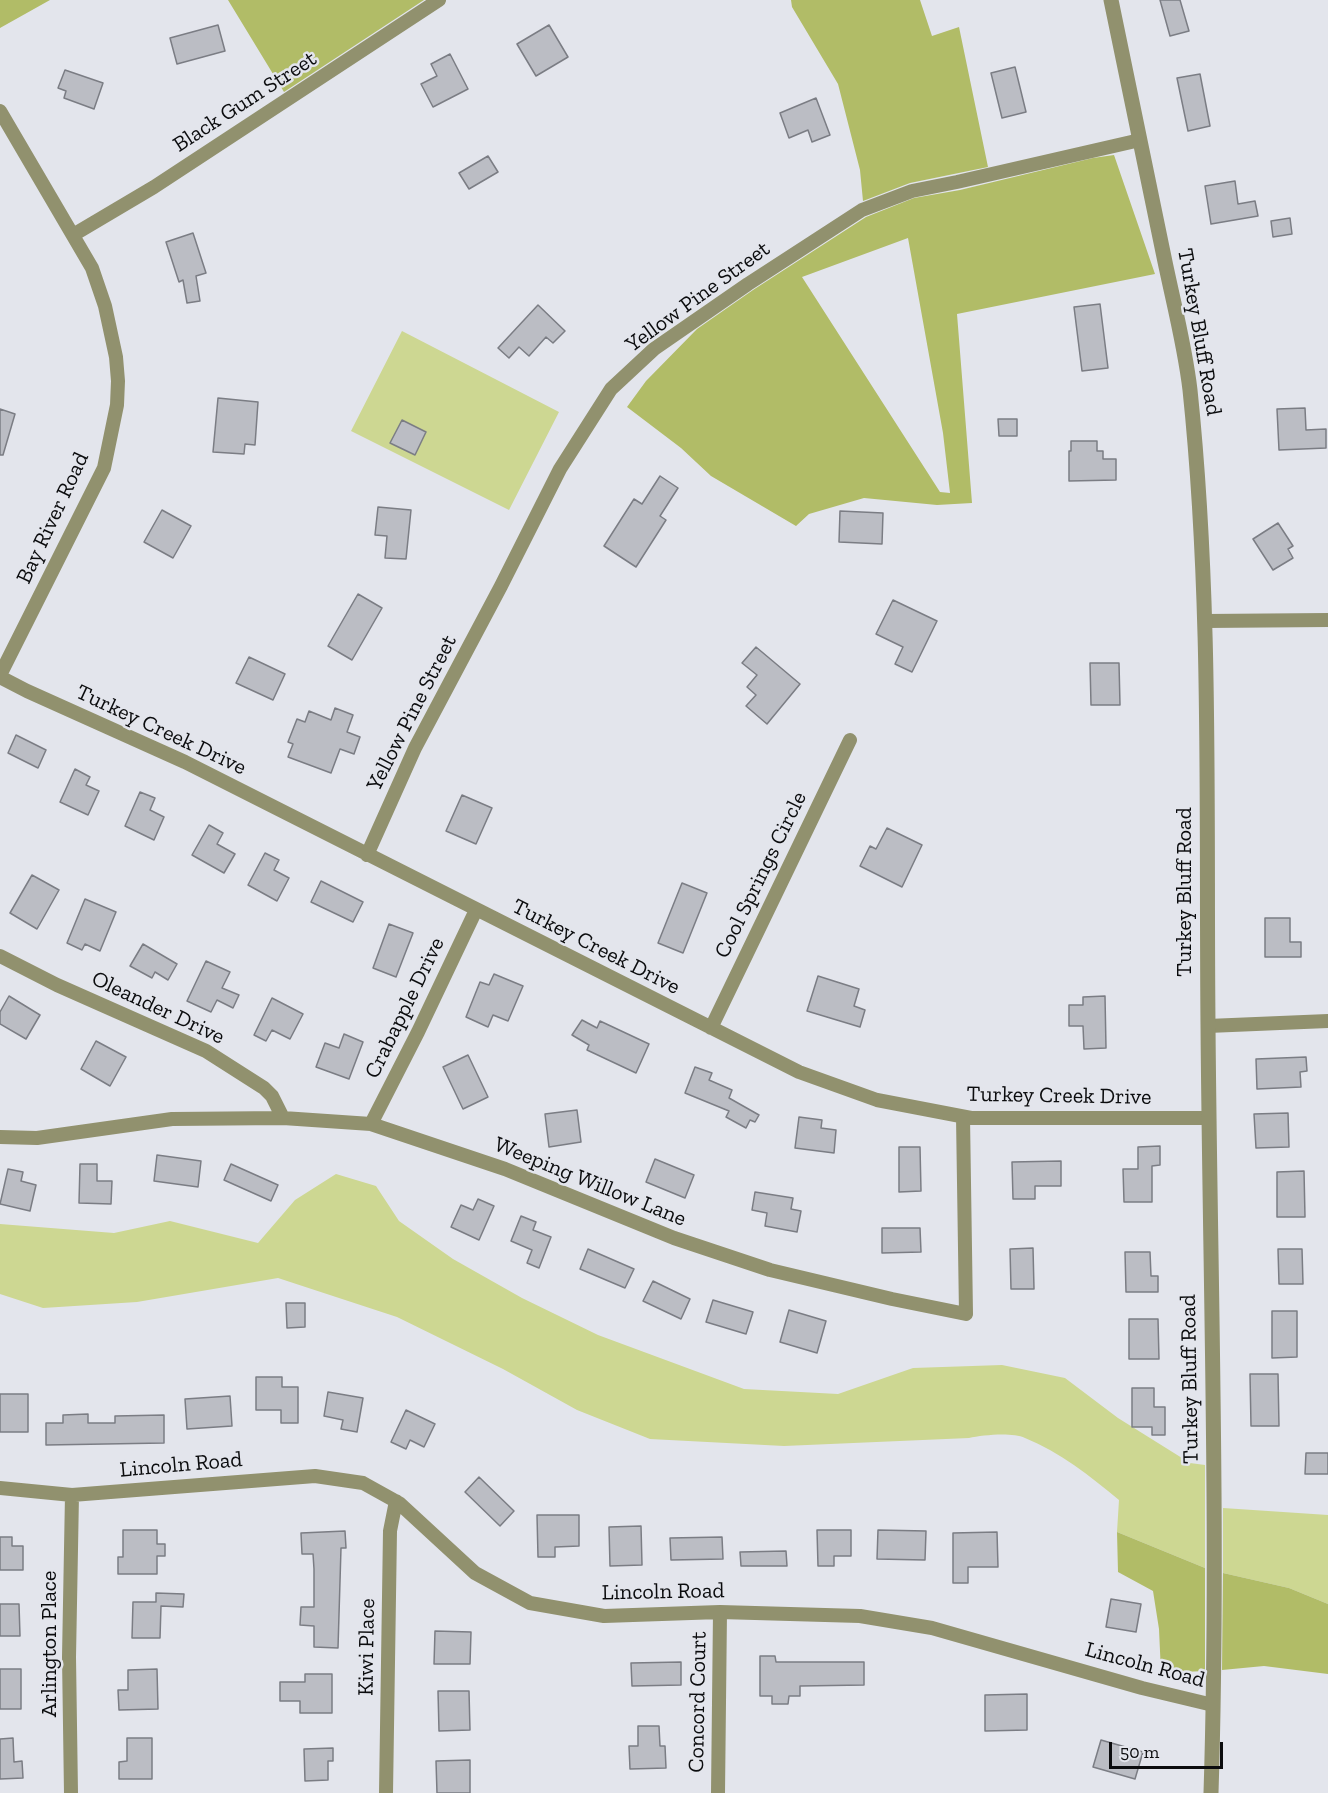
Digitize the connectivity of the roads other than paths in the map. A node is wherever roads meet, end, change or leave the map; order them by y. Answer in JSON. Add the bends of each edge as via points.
{"nodes":[{"id":1,"x":439,"y":0,"type":"edge"},
{"id":2,"x":1111,"y":0,"type":"edge"},
{"id":3,"x":0,"y":111,"type":"edge"},
{"id":4,"x":1140,"y":140,"type":"junction"},
{"id":5,"x":73,"y":235,"type":"junction"},
{"id":6,"x":1205,"y":621,"type":"junction"},
{"id":7,"x":1328,"y":621,"type":"edge"},
{"id":8,"x":0,"y":676,"type":"edge"},
{"id":9,"x":850,"y":740,"type":"dead end"},
{"id":10,"x":367,"y":855,"type":"junction"},
{"id":11,"x":476,"y":910,"type":"junction"},
{"id":12,"x":0,"y":956,"type":"edge"},
{"id":13,"x":1328,"y":1021,"type":"edge"},
{"id":14,"x":1208,"y":1026,"type":"junction"},
{"id":15,"x":711,"y":1028,"type":"junction"},
{"id":16,"x":963,"y":1117,"type":"junction"},
{"id":17,"x":283,"y":1118,"type":"junction"},
{"id":18,"x":1209,"y":1118,"type":"junction"},
{"id":19,"x":371,"y":1124,"type":"junction"},
{"id":20,"x":0,"y":1137,"type":"edge"},
{"id":21,"x":0,"y":1488,"type":"edge"},
{"id":22,"x":72,"y":1496,"type":"junction"},
{"id":23,"x":396,"y":1501,"type":"junction"},
{"id":24,"x":720,"y":1612,"type":"junction"},
{"id":25,"x":1213,"y":1706,"type":"junction"},
{"id":26,"x":71,"y":1793,"type":"edge"},
{"id":27,"x":386,"y":1793,"type":"edge"},
{"id":28,"x":718,"y":1793,"type":"edge"},
{"id":29,"x":1211,"y":1793,"type":"edge"}],
"edges":[{"from":1,"to":5,"type":"street","name":"Black Gum Street","via":[[154,187]]},
{"from":2,"to":4,"type":"street","name":"Turkey Bluff Road"},
{"from":3,"to":5,"type":"street","name":"Bay River Road"},
{"from":4,"to":6,"type":"street","name":"Turkey Bluff Road","via":[[1190,385]]},
{"from":4,"to":10,"type":"street","name":"Yellow Pine Street","via":[[912,191],[862,210],[654,349],[611,389],[560,469],[415,748]]},
{"from":5,"to":8,"type":"street","name":"Bay River Road","via":[[92,268],[105,306],[116,357],[117,405],[104,468]]},
{"from":6,"to":7,"type":"street"},
{"from":6,"to":14,"type":"street","name":"Turkey Bluff Road"},
{"from":8,"to":10,"type":"street","name":"Turkey Creek Drive","via":[[185,762]]},
{"from":9,"to":15,"type":"street","name":"Cool Springs Circle"},
{"from":10,"to":11,"type":"street","name":"Turkey Creek Drive"},
{"from":11,"to":15,"type":"street","name":"Turkey Creek Drive"},
{"from":11,"to":19,"type":"street","name":"Crabapple Drive"},
{"from":12,"to":17,"type":"street","name":"Oleander Drive","via":[[206,1051],[264,1088]]},
{"from":13,"to":14,"type":"street"},
{"from":14,"to":18,"type":"street","name":"Turkey Bluff Road"},
{"from":15,"to":16,"type":"street","name":"Turkey Creek Drive","via":[[799,1072],[877,1100]]},
{"from":16,"to":18,"type":"street","name":"Turkey Creek Drive"},
{"from":16,"to":19,"type":"street","name":"Weeping Willow Lane","via":[[966,1314],[770,1270],[674,1238],[505,1169]]},
{"from":17,"to":19,"type":"street","name":"Weeping Willow Lane"},
{"from":17,"to":20,"type":"street","name":"Weeping Willow Lane","via":[[172,1119],[37,1138]]},
{"from":18,"to":25,"type":"street","name":"Turkey Bluff Road"},
{"from":21,"to":22,"type":"street","name":"Lincoln Road"},
{"from":22,"to":23,"type":"street","name":"Lincoln Road","via":[[315,1476],[363,1482]]},
{"from":22,"to":26,"type":"street","name":"Arlington Place"},
{"from":23,"to":24,"type":"street","name":"Lincoln Road","via":[[475,1573],[530,1604],[604,1616]]},
{"from":23,"to":27,"type":"street","name":"Kiwi Place","via":[[390,1531]]},
{"from":24,"to":25,"type":"street","name":"Lincoln Road","via":[[860,1616],[932,1628]]},
{"from":24,"to":28,"type":"street","name":"Concord Court"},
{"from":25,"to":29,"type":"street","name":"Turkey Bluff Road"}]}
